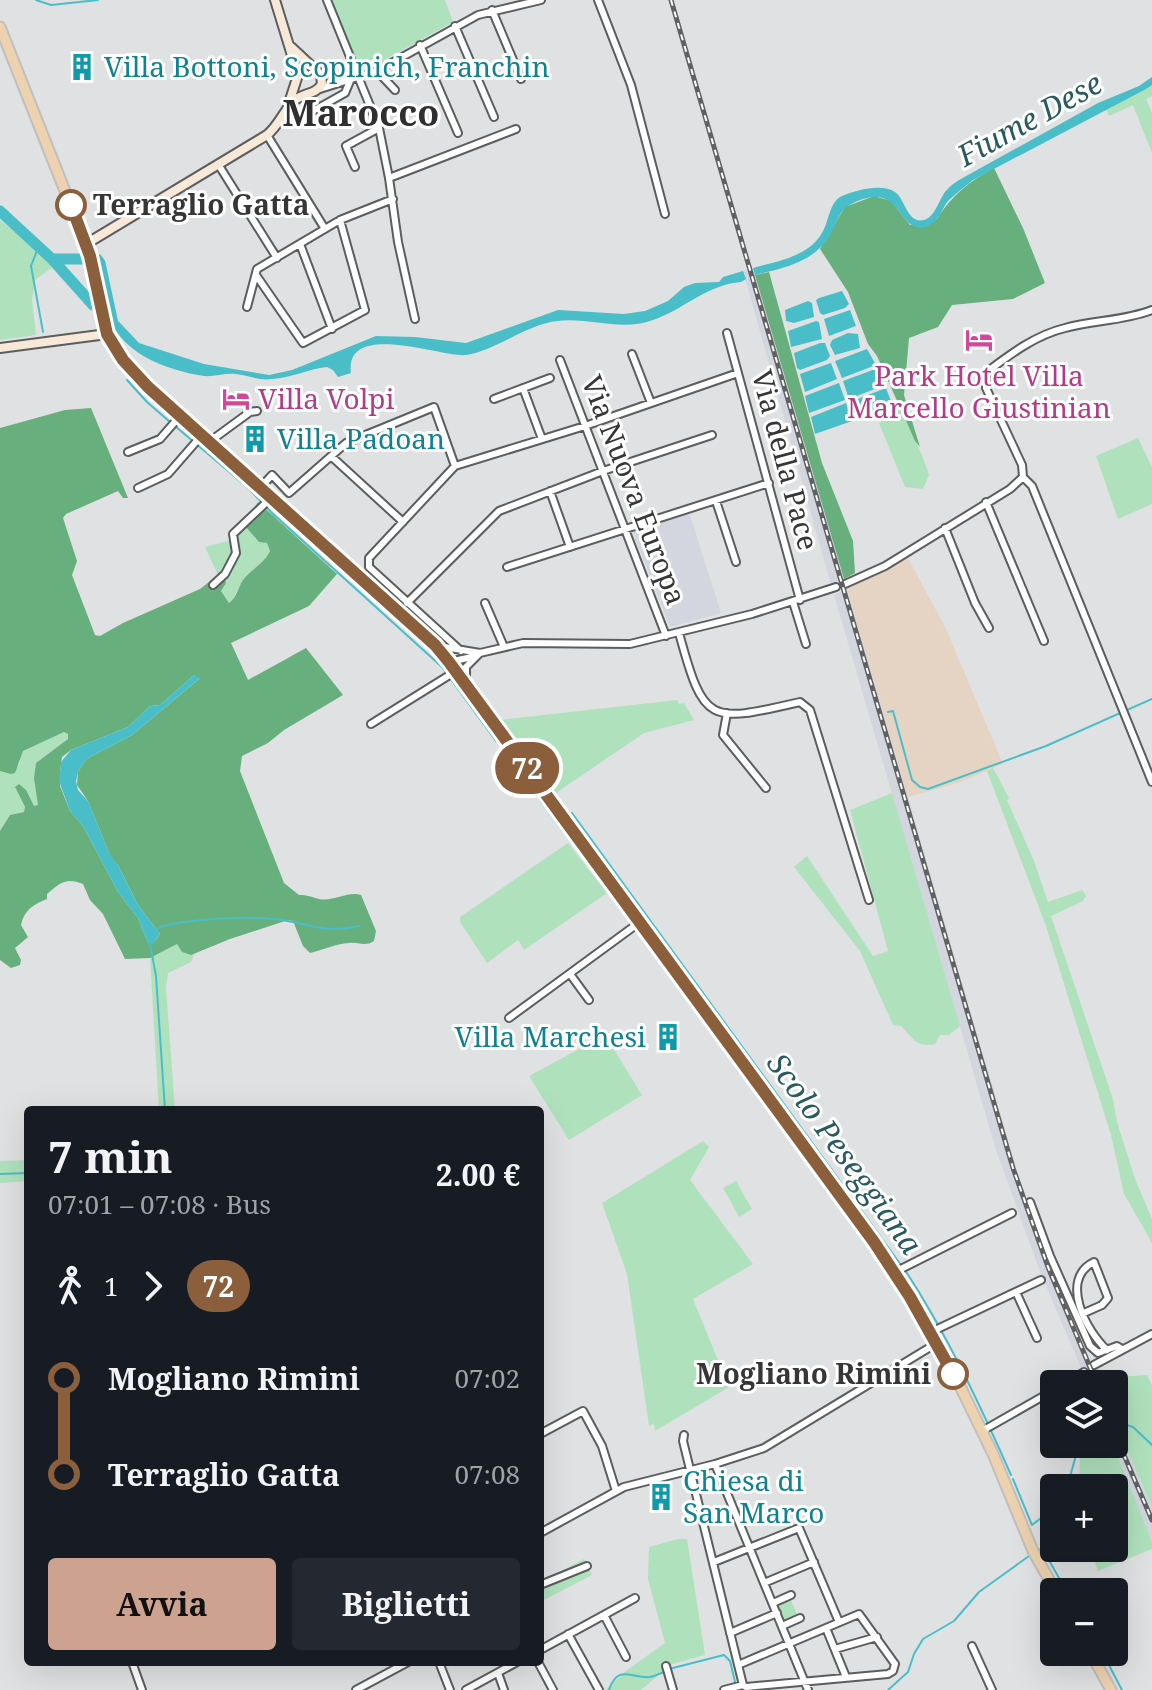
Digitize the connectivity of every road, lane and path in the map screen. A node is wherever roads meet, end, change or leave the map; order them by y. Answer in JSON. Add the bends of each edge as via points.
{"nodes":[{"id":1,"x":275,"y":0,"type":"edge"},
{"id":2,"x":327,"y":0,"type":"edge"},
{"id":3,"x":541,"y":0,"type":"edge"},
{"id":4,"x":598,"y":0,"type":"edge"},
{"id":5,"x":492,"y":10,"type":"junction"},
{"id":6,"x":455,"y":26,"type":"junction"},
{"id":7,"x":0,"y":27,"type":"edge"},
{"id":8,"x":420,"y":45,"type":"junction"},
{"id":9,"x":291,"y":47,"type":"junction"},
{"id":10,"x":316,"y":71,"type":"junction"},
{"id":11,"x":377,"y":71,"type":"junction"},
{"id":12,"x":298,"y":77,"type":"junction"},
{"id":13,"x":359,"y":78,"type":"junction"},
{"id":14,"x":521,"y":79,"type":"dead end"},
{"id":15,"x":350,"y":81,"type":"junction"},
{"id":16,"x":340,"y":82,"type":"junction"},
{"id":17,"x":395,"y":90,"type":"dead end"},
{"id":18,"x":313,"y":93,"type":"junction"},
{"id":19,"x":287,"y":111,"type":"junction"},
{"id":20,"x":302,"y":117,"type":"dead end"},
{"id":21,"x":494,"y":117,"type":"dead end"},
{"id":22,"x":379,"y":128,"type":"junction"},
{"id":23,"x":516,"y":129,"type":"dead end"},
{"id":24,"x":458,"y":133,"type":"dead end"},
{"id":25,"x":267,"y":135,"type":"junction"},
{"id":26,"x":218,"y":164,"type":"junction"},
{"id":27,"x":355,"y":167,"type":"dead end"},
{"id":28,"x":389,"y":178,"type":"junction"},
{"id":29,"x":393,"y":199,"type":"junction"},
{"id":30,"x":665,"y":214,"type":"dead end"},
{"id":31,"x":340,"y":220,"type":"junction"},
{"id":32,"x":325,"y":229,"type":"junction"},
{"id":33,"x":86,"y":244,"type":"junction"},
{"id":34,"x":300,"y":244,"type":"junction"},
{"id":35,"x":277,"y":258,"type":"junction"},
{"id":36,"x":256,"y":275,"type":"junction"},
{"id":37,"x":247,"y":307,"type":"dead end"},
{"id":38,"x":1152,"y":310,"type":"edge"},
{"id":39,"x":415,"y":319,"type":"dead end"},
{"id":40,"x":332,"y":329,"type":"junction"},
{"id":41,"x":727,"y":333,"type":"dead end"},
{"id":42,"x":107,"y":334,"type":"junction"},
{"id":43,"x":0,"y":348,"type":"edge"},
{"id":44,"x":632,"y":354,"type":"dead end"},
{"id":45,"x":560,"y":360,"type":"dead end"},
{"id":46,"x":738,"y":373,"type":"junction"},
{"id":47,"x":550,"y":378,"type":"dead end"},
{"id":48,"x":523,"y":388,"type":"junction"},
{"id":49,"x":494,"y":399,"type":"dead end"},
{"id":50,"x":651,"y":403,"type":"junction"},
{"id":51,"x":257,"y":411,"type":"dead end"},
{"id":52,"x":175,"y":422,"type":"junction"},
{"id":53,"x":585,"y":426,"type":"junction"},
{"id":54,"x":712,"y":435,"type":"dead end"},
{"id":55,"x":542,"y":439,"type":"junction"},
{"id":56,"x":200,"y":441,"type":"junction"},
{"id":57,"x":128,"y":452,"type":"dead end"},
{"id":58,"x":332,"y":457,"type":"junction"},
{"id":59,"x":455,"y":466,"type":"junction"},
{"id":60,"x":603,"y":471,"type":"junction"},
{"id":61,"x":1023,"y":477,"type":"junction"},
{"id":62,"x":769,"y":483,"type":"junction"},
{"id":63,"x":262,"y":486,"type":"junction"},
{"id":64,"x":138,"y":488,"type":"dead end"},
{"id":65,"x":550,"y":491,"type":"junction"},
{"id":66,"x":716,"y":501,"type":"junction"},
{"id":67,"x":266,"y":502,"type":"junction"},
{"id":68,"x":986,"y":502,"type":"junction"},
{"id":69,"x":403,"y":522,"type":"junction"},
{"id":70,"x":945,"y":528,"type":"junction"},
{"id":71,"x":626,"y":531,"type":"junction"},
{"id":72,"x":570,"y":547,"type":"junction"},
{"id":73,"x":736,"y":562,"type":"dead end"},
{"id":74,"x":507,"y":567,"type":"dead end"},
{"id":75,"x":845,"y":584,"type":"dead end"},
{"id":76,"x":213,"y":585,"type":"dead end"},
{"id":77,"x":836,"y":587,"type":"dead end"},
{"id":78,"x":797,"y":599,"type":"junction"},
{"id":79,"x":407,"y":603,"type":"junction"},
{"id":80,"x":485,"y":603,"type":"dead end"},
{"id":81,"x":989,"y":628,"type":"dead end"},
{"id":82,"x":679,"y":633,"type":"junction"},
{"id":83,"x":666,"y":636,"type":"junction"},
{"id":84,"x":1044,"y":641,"type":"dead end"},
{"id":85,"x":806,"y":644,"type":"dead end"},
{"id":86,"x":435,"y":645,"type":"junction"},
{"id":87,"x":504,"y":647,"type":"junction"},
{"id":88,"x":461,"y":651,"type":"junction"},
{"id":89,"x":478,"y":654,"type":"junction"},
{"id":90,"x":449,"y":662,"type":"junction"},
{"id":91,"x":451,"y":674,"type":"junction"},
{"id":92,"x":466,"y":684,"type":"junction"},
{"id":93,"x":727,"y":713,"type":"junction"},
{"id":94,"x":371,"y":724,"type":"dead end"},
{"id":95,"x":1152,"y":782,"type":"edge"},
{"id":96,"x":766,"y":788,"type":"dead end"},
{"id":97,"x":869,"y":900,"type":"dead end"},
{"id":98,"x":640,"y":922,"type":"junction"},
{"id":99,"x":570,"y":974,"type":"junction"},
{"id":100,"x":589,"y":1000,"type":"dead end"},
{"id":101,"x":509,"y":1018,"type":"dead end"},
{"id":102,"x":1030,"y":1202,"type":"dead end"},
{"id":103,"x":1012,"y":1213,"type":"dead end"},
{"id":104,"x":900,"y":1270,"type":"junction"},
{"id":105,"x":1041,"y":1280,"type":"dead end"},
{"id":106,"x":1016,"y":1292,"type":"junction"},
{"id":107,"x":1084,"y":1313,"type":"junction"},
{"id":108,"x":936,"y":1329,"type":"junction"},
{"id":109,"x":1152,"y":1334,"type":"edge"},
{"id":110,"x":1037,"y":1338,"type":"dead end"},
{"id":111,"x":937,"y":1343,"type":"junction"},
{"id":112,"x":1122,"y":1349,"type":"junction"},
{"id":113,"x":1107,"y":1350,"type":"junction"},
{"id":114,"x":1094,"y":1365,"type":"dead end"},
{"id":115,"x":1040,"y":1398,"type":"edge"},
{"id":116,"x":988,"y":1429,"type":"junction"},
{"id":117,"x":544,"y":1432,"type":"edge"},
{"id":118,"x":684,"y":1435,"type":"dead end"},
{"id":119,"x":715,"y":1464,"type":"junction"},
{"id":120,"x":691,"y":1470,"type":"junction"},
{"id":121,"x":616,"y":1491,"type":"junction"},
{"id":122,"x":544,"y":1531,"type":"edge"},
{"id":123,"x":750,"y":1549,"type":"junction"},
{"id":124,"x":714,"y":1562,"type":"junction"},
{"id":125,"x":814,"y":1562,"type":"junction"},
{"id":126,"x":587,"y":1566,"type":"dead end"},
{"id":127,"x":1048,"y":1578,"type":"edge"},
{"id":128,"x":544,"y":1583,"type":"edge"},
{"id":129,"x":764,"y":1583,"type":"junction"},
{"id":130,"x":791,"y":1595,"type":"dead end"},
{"id":131,"x":635,"y":1598,"type":"dead end"},
{"id":132,"x":773,"y":1603,"type":"junction"},
{"id":133,"x":777,"y":1613,"type":"junction"},
{"id":134,"x":604,"y":1615,"type":"junction"},
{"id":135,"x":800,"y":1618,"type":"dead end"},
{"id":136,"x":839,"y":1622,"type":"junction"},
{"id":137,"x":782,"y":1626,"type":"junction"},
{"id":138,"x":826,"y":1628,"type":"junction"},
{"id":139,"x":730,"y":1633,"type":"junction"},
{"id":140,"x":568,"y":1634,"type":"junction"},
{"id":141,"x":877,"y":1637,"type":"junction"},
{"id":142,"x":790,"y":1644,"type":"junction"},
{"id":143,"x":972,"y":1646,"type":"dead end"},
{"id":144,"x":544,"y":1648,"type":"edge"},
{"id":145,"x":835,"y":1649,"type":"junction"},
{"id":146,"x":626,"y":1657,"type":"dead end"},
{"id":147,"x":738,"y":1665,"type":"junction"},
{"id":148,"x":133,"y":1666,"type":"edge"},
{"id":149,"x":401,"y":1666,"type":"edge"},
{"id":150,"x":441,"y":1666,"type":"edge"},
{"id":151,"x":510,"y":1666,"type":"edge"},
{"id":152,"x":540,"y":1666,"type":"edge"},
{"id":153,"x":666,"y":1666,"type":"dead end"},
{"id":154,"x":1098,"y":1666,"type":"edge"},
{"id":155,"x":498,"y":1673,"type":"junction"},
{"id":156,"x":846,"y":1677,"type":"junction"},
{"id":157,"x":804,"y":1681,"type":"junction"},
{"id":158,"x":734,"y":1688,"type":"edge"},
{"id":159,"x":142,"y":1690,"type":"edge"},
{"id":160,"x":356,"y":1690,"type":"edge"},
{"id":161,"x":450,"y":1690,"type":"edge"},
{"id":162,"x":466,"y":1690,"type":"edge"},
{"id":163,"x":504,"y":1690,"type":"edge"},
{"id":164,"x":553,"y":1690,"type":"edge"},
{"id":165,"x":599,"y":1690,"type":"edge"},
{"id":166,"x":673,"y":1690,"type":"edge"},
{"id":167,"x":808,"y":1690,"type":"edge"},
{"id":168,"x":992,"y":1690,"type":"edge"},
{"id":169,"x":1111,"y":1690,"type":"edge"}],
"edges":[{"from":1,"to":9,"type":"street"},
{"from":2,"to":13,"type":"street"},
{"from":3,"to":5,"type":"street"},
{"from":4,"to":30,"type":"street","via":[[631,85]]},
{"from":5,"to":6,"type":"street"},
{"from":5,"to":14,"type":"street"},
{"from":6,"to":8,"type":"street"},
{"from":6,"to":21,"type":"street"},
{"from":7,"to":33,"type":"main road"},
{"from":8,"to":11,"type":"street"},
{"from":8,"to":24,"type":"street"},
{"from":9,"to":10,"type":"street"},
{"from":9,"to":12,"type":"street"},
{"from":10,"to":12,"type":"street","via":[[304,70]]},
{"from":10,"to":16,"type":"street"},
{"from":10,"to":18,"type":"street","via":[[322,80]]},
{"from":11,"to":13,"type":"street"},
{"from":11,"to":17,"type":"street"},
{"from":12,"to":18,"type":"street","via":[[298,88]]},
{"from":12,"to":19,"type":"street"},
{"from":13,"to":15,"type":"street"},
{"from":13,"to":22,"type":"street"},
{"from":15,"to":16,"type":"street"},
{"from":15,"to":20,"type":"street","via":[[345,93]]},
{"from":16,"to":18,"type":"street"},
{"from":18,"to":19,"type":"street","via":[[296,99]]},
{"from":19,"to":25,"type":"street"},
{"from":22,"to":27,"type":"street","via":[[346,146]]},
{"from":22,"to":28,"type":"street"},
{"from":23,"to":28,"type":"street"},
{"from":25,"to":26,"type":"street"},
{"from":25,"to":32,"type":"street"},
{"from":26,"to":33,"type":"street"},
{"from":26,"to":35,"type":"street"},
{"from":28,"to":29,"type":"street"},
{"from":29,"to":31,"type":"street"},
{"from":29,"to":39,"type":"street"},
{"from":31,"to":32,"type":"street"},
{"from":31,"to":40,"type":"street","via":[[365,310]]},
{"from":32,"to":34,"type":"street"},
{"from":33,"to":42,"type":"main road"},
{"from":34,"to":35,"type":"street"},
{"from":34,"to":40,"type":"street"},
{"from":35,"to":36,"type":"street","via":[[257,269]]},
{"from":36,"to":37,"type":"street"},
{"from":36,"to":40,"type":"street","via":[[303,343]]},
{"from":38,"to":61,"type":"street","via":[[1062,329],[1027,344],[988,371],[986,388]]},
{"from":41,"to":46,"type":"street","name":"Via della Pace"},
{"from":42,"to":43,"type":"street"},
{"from":42,"to":52,"type":"main road"},
{"from":44,"to":50,"type":"street"},
{"from":45,"to":53,"type":"street","name":"Via Nuova Europa"},
{"from":46,"to":50,"type":"street"},
{"from":46,"to":62,"type":"street","name":"Via della Pace"},
{"from":47,"to":48,"type":"street"},
{"from":48,"to":49,"type":"street"},
{"from":48,"to":55,"type":"street"},
{"from":50,"to":53,"type":"street"},
{"from":51,"to":56,"type":"street"},
{"from":52,"to":56,"type":"main road"},
{"from":52,"to":57,"type":"street","via":[[160,439]]},
{"from":53,"to":55,"type":"street"},
{"from":53,"to":60,"type":"street","name":"Via Nuova Europa"},
{"from":54,"to":60,"type":"street"},
{"from":55,"to":59,"type":"street"},
{"from":56,"to":63,"type":"main road"},
{"from":56,"to":64,"type":"street","via":[[168,474]]},
{"from":58,"to":59,"type":"street","via":[[346,443],[434,407]]},
{"from":58,"to":63,"type":"street","via":[[289,493],[272,475]]},
{"from":58,"to":69,"type":"street"},
{"from":59,"to":69,"type":"street"},
{"from":60,"to":65,"type":"street"},
{"from":60,"to":71,"type":"street","name":"Via Nuova Europa"},
{"from":61,"to":68,"type":"street"},
{"from":61,"to":95,"type":"street","via":[[1032,486]]},
{"from":62,"to":66,"type":"street"},
{"from":62,"to":78,"type":"street","name":"Via della Pace"},
{"from":63,"to":67,"type":"main road"},
{"from":65,"to":72,"type":"street"},
{"from":65,"to":79,"type":"street","via":[[491,517]]},
{"from":66,"to":71,"type":"street"},
{"from":66,"to":73,"type":"street"},
{"from":67,"to":76,"type":"street","via":[[233,534],[236,553]]},
{"from":67,"to":86,"type":"main road"},
{"from":68,"to":70,"type":"street"},
{"from":68,"to":84,"type":"street"},
{"from":69,"to":79,"type":"street","via":[[369,558],[369,567]]},
{"from":70,"to":75,"type":"street"},
{"from":70,"to":81,"type":"street"},
{"from":71,"to":72,"type":"street"},
{"from":71,"to":83,"type":"street","name":"Via Nuova Europa"},
{"from":72,"to":74,"type":"street"},
{"from":77,"to":78,"type":"street"},
{"from":78,"to":82,"type":"street"},
{"from":78,"to":85,"type":"street","name":"Via della Pace"},
{"from":79,"to":88,"type":"street"},
{"from":80,"to":87,"type":"street"},
{"from":82,"to":83,"type":"street"},
{"from":82,"to":93,"type":"street","via":[[696,691],[713,709]]},
{"from":83,"to":87,"type":"street","via":[[630,644]]},
{"from":86,"to":88,"type":"street"},
{"from":86,"to":90,"type":"main road"},
{"from":87,"to":89,"type":"street"},
{"from":88,"to":89,"type":"street"},
{"from":88,"to":90,"type":"street"},
{"from":89,"to":90,"type":"street"},
{"from":89,"to":92,"type":"street","via":[[466,667]]},
{"from":90,"to":91,"type":"main road"},
{"from":91,"to":92,"type":"main road"},
{"from":91,"to":94,"type":"street"},
{"from":92,"to":98,"type":"main road"},
{"from":93,"to":96,"type":"street","via":[[723,735]]},
{"from":93,"to":97,"type":"street","via":[[758,713],[800,702],[810,710]]},
{"from":98,"to":99,"type":"street"},
{"from":98,"to":104,"type":"main road"},
{"from":99,"to":100,"type":"street"},
{"from":99,"to":101,"type":"street"},
{"from":102,"to":113,"type":"street","via":[[1090,1346],[1098,1353]]},
{"from":103,"to":104,"type":"street"},
{"from":104,"to":108,"type":"main road"},
{"from":105,"to":106,"type":"street"},
{"from":106,"to":108,"type":"street"},
{"from":106,"to":110,"type":"street"},
{"from":107,"to":107,"type":"street","via":[[1076,1281],[1094,1262],[1108,1298]]},
{"from":107,"to":113,"type":"street","via":[[1094,1338]]},
{"from":108,"to":111,"type":"main road"},
{"from":109,"to":112,"type":"street"},
{"from":111,"to":116,"type":"main road"},
{"from":111,"to":119,"type":"street","via":[[764,1448]]},
{"from":112,"to":113,"type":"street"},
{"from":112,"to":114,"type":"street"},
{"from":115,"to":116,"type":"street"},
{"from":116,"to":127,"type":"main road"},
{"from":117,"to":121,"type":"street","via":[[583,1411],[602,1446]]},
{"from":118,"to":120,"type":"street"},
{"from":119,"to":120,"type":"street"},
{"from":119,"to":123,"type":"street"},
{"from":120,"to":121,"type":"street"},
{"from":120,"to":124,"type":"street"},
{"from":121,"to":122,"type":"street"},
{"from":123,"to":124,"type":"street"},
{"from":123,"to":125,"type":"street","via":[[799,1528]]},
{"from":123,"to":129,"type":"street"},
{"from":124,"to":139,"type":"street"},
{"from":125,"to":129,"type":"street"},
{"from":125,"to":136,"type":"street"},
{"from":126,"to":128,"type":"street"},
{"from":129,"to":132,"type":"street"},
{"from":130,"to":132,"type":"street"},
{"from":131,"to":134,"type":"street"},
{"from":132,"to":133,"type":"street"},
{"from":133,"to":137,"type":"street"},
{"from":133,"to":139,"type":"street"},
{"from":134,"to":140,"type":"street"},
{"from":134,"to":146,"type":"street"},
{"from":135,"to":137,"type":"street"},
{"from":136,"to":138,"type":"street"},
{"from":136,"to":141,"type":"street","via":[[859,1614]]},
{"from":137,"to":142,"type":"street"},
{"from":138,"to":142,"type":"street"},
{"from":138,"to":145,"type":"street"},
{"from":139,"to":147,"type":"street"},
{"from":140,"to":144,"type":"street"},
{"from":140,"to":165,"type":"street"},
{"from":141,"to":145,"type":"street"},
{"from":141,"to":156,"type":"street","via":[[895,1664],[893,1671]]},
{"from":142,"to":147,"type":"street"},
{"from":142,"to":157,"type":"street"},
{"from":143,"to":168,"type":"street"},
{"from":145,"to":156,"type":"street"},
{"from":147,"to":158,"type":"street"},
{"from":148,"to":159,"type":"street"},
{"from":149,"to":160,"type":"street"},
{"from":150,"to":161,"type":"street"},
{"from":151,"to":155,"type":"street"},
{"from":152,"to":164,"type":"street"},
{"from":153,"to":166,"type":"street"},
{"from":154,"to":169,"type":"main road"},
{"from":155,"to":162,"type":"street"},
{"from":155,"to":163,"type":"street"},
{"from":156,"to":157,"type":"street"},
{"from":157,"to":158,"type":"street"},
{"from":157,"to":167,"type":"street"}]}
